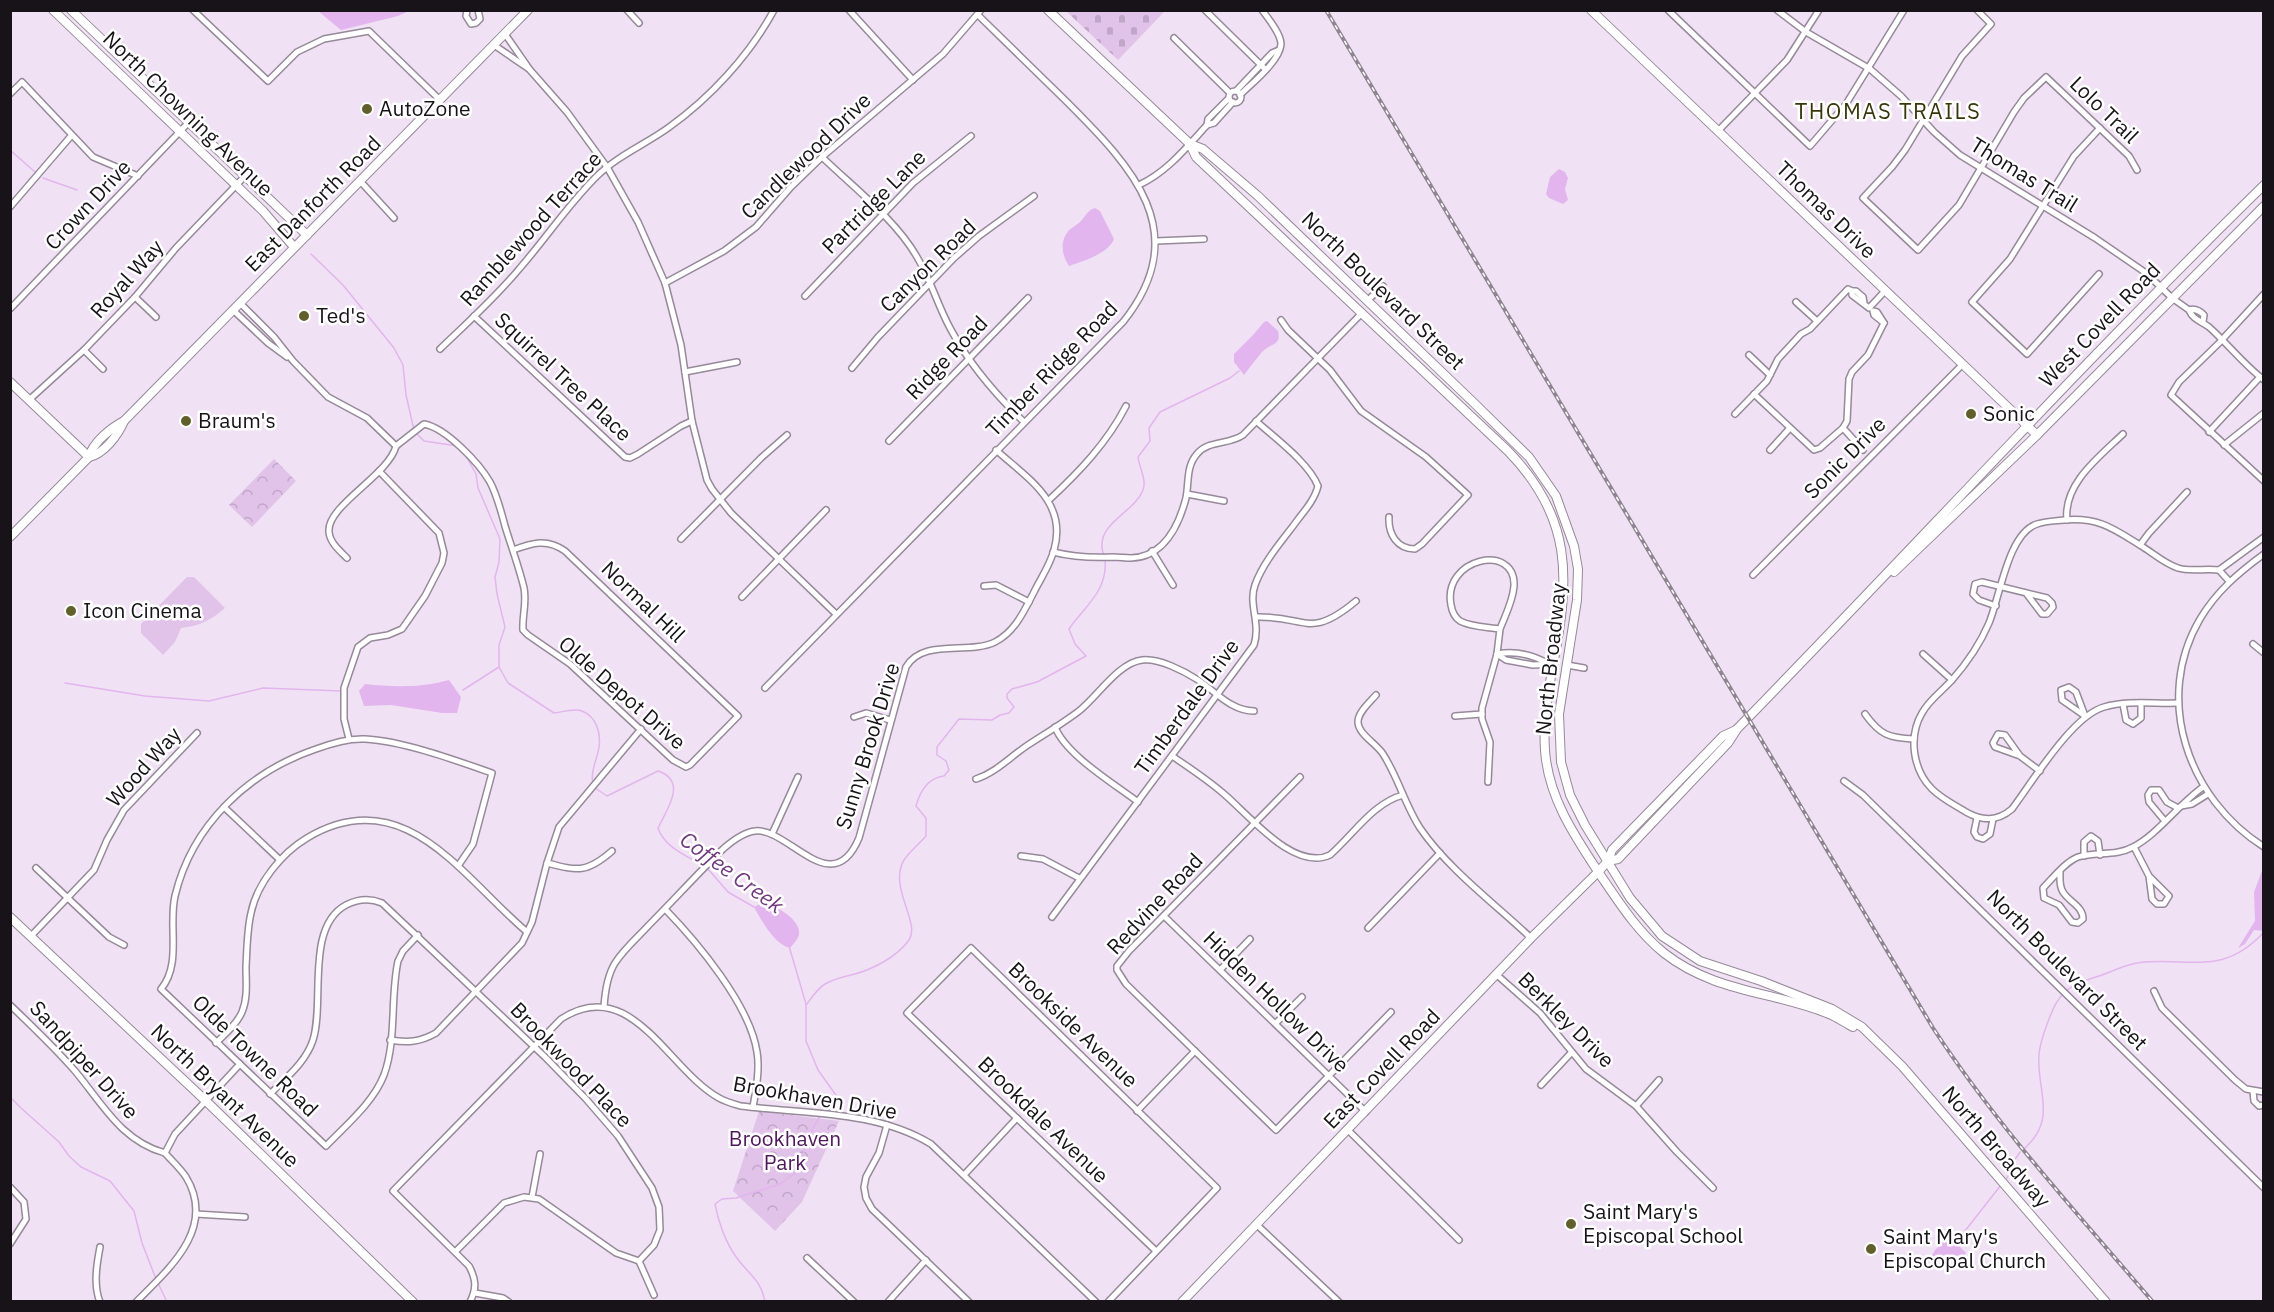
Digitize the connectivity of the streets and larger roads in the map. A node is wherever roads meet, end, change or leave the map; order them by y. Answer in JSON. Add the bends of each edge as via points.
{"nodes":[{"id":1,"x":53,"y":10,"type":"edge"},
{"id":2,"x":71,"y":10,"type":"edge"},
{"id":3,"x":193,"y":10,"type":"edge"},
{"id":4,"x":467,"y":10,"type":"edge"},
{"id":5,"x":478,"y":10,"type":"edge"},
{"id":6,"x":528,"y":10,"type":"edge"},
{"id":7,"x":627,"y":10,"type":"edge"},
{"id":8,"x":774,"y":10,"type":"edge"},
{"id":9,"x":849,"y":10,"type":"edge"},
{"id":10,"x":1048,"y":10,"type":"edge"},
{"id":11,"x":1205,"y":10,"type":"edge"},
{"id":12,"x":1263,"y":10,"type":"edge"},
{"id":13,"x":1591,"y":10,"type":"edge"},
{"id":14,"x":1668,"y":10,"type":"edge"},
{"id":15,"x":1777,"y":10,"type":"edge"},
{"id":16,"x":1819,"y":10,"type":"edge"},
{"id":17,"x":1904,"y":10,"type":"edge"},
{"id":18,"x":1977,"y":10,"type":"edge"},
{"id":19,"x":980,"y":13,"type":"edge"},
{"id":20,"x":639,"y":24,"type":"dead end"},
{"id":21,"x":1806,"y":32,"type":"junction"},
{"id":22,"x":505,"y":34,"type":"junction"},
{"id":23,"x":1174,"y":38,"type":"dead end"},
{"id":24,"x":494,"y":45,"type":"junction"},
{"id":25,"x":1263,"y":67,"type":"junction"},
{"id":26,"x":1869,"y":69,"type":"junction"},
{"id":27,"x":530,"y":70,"type":"junction"},
{"id":28,"x":913,"y":80,"type":"junction"},
{"id":29,"x":10,"y":94,"type":"edge"},
{"id":30,"x":1754,"y":94,"type":"junction"},
{"id":31,"x":1234,"y":96,"type":"junction"},
{"id":32,"x":440,"y":100,"type":"junction"},
{"id":33,"x":1924,"y":121,"type":"junction"},
{"id":34,"x":189,"y":122,"type":"junction"},
{"id":35,"x":2100,"y":128,"type":"junction"},
{"id":36,"x":1718,"y":131,"type":"junction"},
{"id":37,"x":180,"y":132,"type":"junction"},
{"id":38,"x":71,"y":136,"type":"junction"},
{"id":39,"x":971,"y":136,"type":"dead end"},
{"id":40,"x":1190,"y":144,"type":"junction"},
{"id":41,"x":822,"y":157,"type":"junction"},
{"id":42,"x":607,"y":167,"type":"junction"},
{"id":43,"x":1981,"y":169,"type":"junction"},
{"id":44,"x":2137,"y":170,"type":"dead end"},
{"id":45,"x":138,"y":176,"type":"junction"},
{"id":46,"x":245,"y":176,"type":"junction"},
{"id":47,"x":361,"y":182,"type":"junction"},
{"id":48,"x":236,"y":185,"type":"junction"},
{"id":49,"x":1138,"y":185,"type":"junction"},
{"id":50,"x":2264,"y":185,"type":"edge"},
{"id":51,"x":1034,"y":196,"type":"dead end"},
{"id":52,"x":2264,"y":206,"type":"edge"},
{"id":53,"x":10,"y":207,"type":"edge"},
{"id":54,"x":2044,"y":207,"type":"junction"},
{"id":55,"x":882,"y":215,"type":"junction"},
{"id":56,"x":394,"y":218,"type":"dead end"},
{"id":57,"x":307,"y":235,"type":"junction"},
{"id":58,"x":1204,"y":239,"type":"dead end"},
{"id":59,"x":1156,"y":241,"type":"junction"},
{"id":60,"x":294,"y":247,"type":"junction"},
{"id":61,"x":2099,"y":274,"type":"dead end"},
{"id":62,"x":665,"y":283,"type":"junction"},
{"id":63,"x":932,"y":283,"type":"junction"},
{"id":64,"x":1383,"y":286,"type":"dead end"},
{"id":65,"x":2162,"y":287,"type":"junction"},
{"id":66,"x":1885,"y":291,"type":"junction"},
{"id":67,"x":2264,"y":294,"type":"edge"},
{"id":68,"x":805,"y":296,"type":"dead end"},
{"id":69,"x":135,"y":297,"type":"junction"},
{"id":70,"x":1028,"y":298,"type":"dead end"},
{"id":71,"x":2172,"y":298,"type":"junction"},
{"id":72,"x":1367,"y":301,"type":"junction"},
{"id":73,"x":1796,"y":302,"type":"dead end"},
{"id":74,"x":240,"y":303,"type":"junction"},
{"id":75,"x":10,"y":309,"type":"edge"},
{"id":76,"x":233,"y":310,"type":"junction"},
{"id":77,"x":1361,"y":314,"type":"junction"},
{"id":78,"x":474,"y":316,"type":"junction"},
{"id":79,"x":156,"y":317,"type":"dead end"},
{"id":80,"x":1281,"y":320,"type":"dead end"},
{"id":81,"x":1817,"y":321,"type":"junction"},
{"id":82,"x":1884,"y":323,"type":"dead end"},
{"id":83,"x":2223,"y":339,"type":"junction"},
{"id":84,"x":440,"y":349,"type":"dead end"},
{"id":85,"x":84,"y":350,"type":"junction"},
{"id":86,"x":1749,"y":355,"type":"dead end"},
{"id":87,"x":970,"y":358,"type":"junction"},
{"id":88,"x":1316,"y":358,"type":"junction"},
{"id":89,"x":293,"y":361,"type":"junction"},
{"id":90,"x":737,"y":362,"type":"dead end"},
{"id":91,"x":1962,"y":365,"type":"junction"},
{"id":92,"x":852,"y":368,"type":"dead end"},
{"id":93,"x":103,"y":369,"type":"dead end"},
{"id":94,"x":685,"y":372,"type":"junction"},
{"id":95,"x":1770,"y":375,"type":"junction"},
{"id":96,"x":2262,"y":379,"type":"edge"},
{"id":97,"x":10,"y":382,"type":"edge"},
{"id":98,"x":1754,"y":394,"type":"junction"},
{"id":99,"x":29,"y":400,"type":"junction"},
{"id":100,"x":1126,"y":406,"type":"dead end"},
{"id":101,"x":1735,"y":414,"type":"dead end"},
{"id":102,"x":2264,"y":414,"type":"edge"},
{"id":103,"x":1256,"y":421,"type":"junction"},
{"id":104,"x":692,"y":422,"type":"junction"},
{"id":105,"x":1024,"y":422,"type":"junction"},
{"id":106,"x":2026,"y":425,"type":"junction"},
{"id":107,"x":1791,"y":428,"type":"junction"},
{"id":108,"x":1843,"y":428,"type":"junction"},
{"id":109,"x":2209,"y":432,"type":"junction"},
{"id":110,"x":2123,"y":434,"type":"dead end"},
{"id":111,"x":787,"y":435,"type":"dead end"},
{"id":112,"x":2037,"y":435,"type":"junction"},
{"id":113,"x":890,"y":441,"type":"dead end"},
{"id":114,"x":2224,"y":445,"type":"junction"},
{"id":115,"x":396,"y":446,"type":"junction"},
{"id":116,"x":996,"y":450,"type":"junction"},
{"id":117,"x":1770,"y":450,"type":"dead end"},
{"id":118,"x":1863,"y":450,"type":"dead end"},
{"id":119,"x":88,"y":457,"type":"junction"},
{"id":120,"x":379,"y":471,"type":"junction"},
{"id":121,"x":1543,"y":475,"type":"joint"},
{"id":122,"x":2264,"y":481,"type":"edge"},
{"id":123,"x":1535,"y":482,"type":"joint"},
{"id":124,"x":2187,"y":492,"type":"dead end"},
{"id":125,"x":1187,"y":494,"type":"junction"},
{"id":126,"x":719,"y":500,"type":"junction"},
{"id":127,"x":1049,"y":500,"type":"junction"},
{"id":128,"x":1224,"y":501,"type":"dead end"},
{"id":129,"x":826,"y":510,"type":"dead end"},
{"id":130,"x":1389,"y":517,"type":"dead end"},
{"id":131,"x":2067,"y":520,"type":"junction"},
{"id":132,"x":10,"y":537,"type":"edge"},
{"id":133,"x":2264,"y":537,"type":"edge"},
{"id":134,"x":681,"y":539,"type":"dead end"},
{"id":135,"x":2140,"y":545,"type":"junction"},
{"id":136,"x":513,"y":550,"type":"junction"},
{"id":137,"x":1152,"y":551,"type":"junction"},
{"id":138,"x":1053,"y":552,"type":"junction"},
{"id":139,"x":2264,"y":554,"type":"edge"},
{"id":140,"x":347,"y":558,"type":"dead end"},
{"id":141,"x":778,"y":558,"type":"junction"},
{"id":142,"x":2219,"y":570,"type":"junction"},
{"id":143,"x":1753,"y":575,"type":"dead end"},
{"id":144,"x":2229,"y":581,"type":"junction"},
{"id":145,"x":1173,"y":585,"type":"dead end"},
{"id":146,"x":984,"y":586,"type":"dead end"},
{"id":147,"x":2002,"y":587,"type":"junction"},
{"id":148,"x":2026,"y":593,"type":"junction"},
{"id":149,"x":741,"y":597,"type":"dead end"},
{"id":150,"x":1866,"y":597,"type":"junction"},
{"id":151,"x":1356,"y":601,"type":"dead end"},
{"id":152,"x":1029,"y":602,"type":"junction"},
{"id":153,"x":1996,"y":606,"type":"junction"},
{"id":154,"x":836,"y":614,"type":"junction"},
{"id":155,"x":1257,"y":617,"type":"junction"},
{"id":156,"x":1500,"y":630,"type":"junction"},
{"id":157,"x":2253,"y":644,"type":"dead end"},
{"id":158,"x":2264,"y":653,"type":"edge"},
{"id":159,"x":1497,"y":654,"type":"junction"},
{"id":160,"x":1923,"y":654,"type":"dead end"},
{"id":161,"x":1550,"y":663,"type":"junction"},
{"id":162,"x":1567,"y":665,"type":"junction"},
{"id":163,"x":1584,"y":668,"type":"dead end"},
{"id":164,"x":1952,"y":680,"type":"junction"},
{"id":165,"x":765,"y":688,"type":"dead end"},
{"id":166,"x":1217,"y":694,"type":"junction"},
{"id":167,"x":1376,"y":695,"type":"dead end"},
{"id":168,"x":2141,"y":703,"type":"junction"},
{"id":169,"x":2178,"y":703,"type":"junction"},
{"id":170,"x":2123,"y":704,"type":"junction"},
{"id":171,"x":1254,"y":711,"type":"dead end"},
{"id":172,"x":1482,"y":714,"type":"junction"},
{"id":173,"x":1865,"y":714,"type":"dead end"},
{"id":174,"x":738,"y":716,"type":"joint"},
{"id":175,"x":1455,"y":716,"type":"dead end"},
{"id":176,"x":2085,"y":716,"type":"junction"},
{"id":177,"x":854,"y":717,"type":"dead end"},
{"id":178,"x":891,"y":720,"type":"junction"},
{"id":179,"x":1055,"y":727,"type":"junction"},
{"id":180,"x":641,"y":729,"type":"junction"},
{"id":181,"x":1737,"y":729,"type":"joint"},
{"id":182,"x":197,"y":733,"type":"dead end"},
{"id":183,"x":349,"y":739,"type":"junction"},
{"id":184,"x":1914,"y":739,"type":"junction"},
{"id":185,"x":1172,"y":756,"type":"junction"},
{"id":186,"x":2020,"y":756,"type":"junction"},
{"id":187,"x":2040,"y":771,"type":"junction"},
{"id":188,"x":798,"y":777,"type":"dead end"},
{"id":189,"x":1300,"y":777,"type":"dead end"},
{"id":190,"x":976,"y":779,"type":"dead end"},
{"id":191,"x":1844,"y":781,"type":"dead end"},
{"id":192,"x":1488,"y":782,"type":"dead end"},
{"id":193,"x":2203,"y":787,"type":"junction"},
{"id":194,"x":2208,"y":794,"type":"junction"},
{"id":195,"x":1403,"y":795,"type":"junction"},
{"id":196,"x":1138,"y":802,"type":"junction"},
{"id":197,"x":224,"y":807,"type":"junction"},
{"id":198,"x":2180,"y":807,"type":"junction"},
{"id":199,"x":1977,"y":818,"type":"junction"},
{"id":200,"x":1993,"y":819,"type":"junction"},
{"id":201,"x":2164,"y":820,"type":"junction"},
{"id":202,"x":1254,"y":823,"type":"junction"},
{"id":203,"x":772,"y":834,"type":"junction"},
{"id":204,"x":2134,"y":847,"type":"junction"},
{"id":205,"x":2264,"y":847,"type":"edge"},
{"id":206,"x":612,"y":851,"type":"dead end"},
{"id":207,"x":1440,"y":853,"type":"junction"},
{"id":208,"x":2100,"y":855,"type":"junction"},
{"id":209,"x":1021,"y":856,"type":"dead end"},
{"id":210,"x":2084,"y":856,"type":"junction"},
{"id":211,"x":280,"y":860,"type":"junction"},
{"id":212,"x":1608,"y":861,"type":"junction"},
{"id":213,"x":547,"y":863,"type":"junction"},
{"id":214,"x":458,"y":866,"type":"junction"},
{"id":215,"x":36,"y":868,"type":"dead end"},
{"id":216,"x":1598,"y":872,"type":"junction"},
{"id":217,"x":2060,"y":872,"type":"junction"},
{"id":218,"x":2149,"y":876,"type":"junction"},
{"id":219,"x":1080,"y":878,"type":"junction"},
{"id":220,"x":67,"y":898,"type":"junction"},
{"id":221,"x":665,"y":909,"type":"junction"},
{"id":222,"x":1164,"y":916,"type":"junction"},
{"id":223,"x":10,"y":917,"type":"edge"},
{"id":224,"x":1052,"y":917,"type":"dead end"},
{"id":225,"x":1368,"y":928,"type":"dead end"},
{"id":226,"x":527,"y":932,"type":"junction"},
{"id":227,"x":418,"y":935,"type":"junction"},
{"id":228,"x":31,"y":936,"type":"junction"},
{"id":229,"x":1531,"y":938,"type":"junction"},
{"id":230,"x":1250,"y":939,"type":"dead end"},
{"id":231,"x":123,"y":945,"type":"dead end"},
{"id":232,"x":1220,"y":970,"type":"junction"},
{"id":233,"x":1497,"y":975,"type":"junction"},
{"id":234,"x":476,"y":991,"type":"junction"},
{"id":235,"x":2154,"y":991,"type":"dead end"},
{"id":236,"x":1302,"y":998,"type":"dead end"},
{"id":237,"x":10,"y":1005,"type":"edge"},
{"id":238,"x":604,"y":1007,"type":"junction"},
{"id":239,"x":1390,"y":1012,"type":"dead end"},
{"id":240,"x":907,"y":1013,"type":"joint"},
{"id":241,"x":1276,"y":1023,"type":"junction"},
{"id":242,"x":390,"y":1040,"type":"junction"},
{"id":243,"x":216,"y":1043,"type":"junction"},
{"id":244,"x":1882,"y":1044,"type":"junction"},
{"id":245,"x":534,"y":1047,"type":"junction"},
{"id":246,"x":1195,"y":1051,"type":"junction"},
{"id":247,"x":1571,"y":1053,"type":"junction"},
{"id":248,"x":240,"y":1064,"type":"junction"},
{"id":249,"x":1329,"y":1076,"type":"junction"},
{"id":250,"x":1659,"y":1080,"type":"dead end"},
{"id":251,"x":1541,"y":1085,"type":"dead end"},
{"id":252,"x":2253,"y":1091,"type":"junction"},
{"id":253,"x":2262,"y":1092,"type":"edge"},
{"id":254,"x":270,"y":1094,"type":"junction"},
{"id":255,"x":207,"y":1102,"type":"junction"},
{"id":256,"x":2264,"y":1105,"type":"edge"},
{"id":257,"x":1636,"y":1106,"type":"junction"},
{"id":258,"x":753,"y":1107,"type":"junction"},
{"id":259,"x":1137,"y":1111,"type":"junction"},
{"id":260,"x":1366,"y":1112,"type":"junction"},
{"id":261,"x":1017,"y":1118,"type":"junction"},
{"id":262,"x":887,"y":1125,"type":"junction"},
{"id":263,"x":1348,"y":1130,"type":"junction"},
{"id":264,"x":165,"y":1153,"type":"junction"},
{"id":265,"x":540,"y":1154,"type":"dead end"},
{"id":266,"x":964,"y":1175,"type":"junction"},
{"id":267,"x":10,"y":1187,"type":"edge"},
{"id":268,"x":1713,"y":1188,"type":"dead end"},
{"id":269,"x":2264,"y":1188,"type":"edge"},
{"id":270,"x":532,"y":1197,"type":"junction"},
{"id":271,"x":196,"y":1215,"type":"junction"},
{"id":272,"x":245,"y":1217,"type":"dead end"},
{"id":273,"x":1256,"y":1224,"type":"junction"},
{"id":274,"x":1459,"y":1240,"type":"dead end"},
{"id":275,"x":10,"y":1244,"type":"edge"},
{"id":276,"x":100,"y":1246,"type":"dead end"},
{"id":277,"x":456,"y":1251,"type":"junction"},
{"id":278,"x":1156,"y":1251,"type":"junction"},
{"id":279,"x":807,"y":1258,"type":"dead end"},
{"id":280,"x":926,"y":1260,"type":"junction"},
{"id":281,"x":639,"y":1261,"type":"junction"},
{"id":282,"x":475,"y":1293,"type":"junction"},
{"id":283,"x":654,"y":1295,"type":"dead end"},
{"id":284,"x":100,"y":1302,"type":"edge"},
{"id":285,"x":136,"y":1302,"type":"edge"},
{"id":286,"x":413,"y":1302,"type":"edge"},
{"id":287,"x":470,"y":1302,"type":"edge"},
{"id":288,"x":509,"y":1302,"type":"edge"},
{"id":289,"x":854,"y":1302,"type":"edge"},
{"id":290,"x":888,"y":1302,"type":"edge"},
{"id":291,"x":969,"y":1302,"type":"edge"},
{"id":292,"x":1095,"y":1302,"type":"edge"},
{"id":293,"x":1108,"y":1302,"type":"edge"},
{"id":294,"x":1182,"y":1302,"type":"edge"},
{"id":295,"x":1339,"y":1302,"type":"edge"},
{"id":296,"x":2106,"y":1302,"type":"edge"}],
"edges":[{"from":1,"to":37,"type":"street","name":"North Chowning Avenue"},
{"from":2,"to":34,"type":"street","name":"North Chowning Avenue"},
{"from":3,"to":32,"type":"street","via":[[267,81],[297,52],[324,39],[369,31]]},
{"from":4,"to":5,"type":"street","via":[[471,24],[480,19]]},
{"from":6,"to":22,"type":"street","name":"East Danforth Road"},
{"from":7,"to":20,"type":"street"},
{"from":8,"to":42,"type":"street","name":"Ramblewood Terrace","via":[[756,41],[705,97],[667,129]]},
{"from":9,"to":28,"type":"street"},
{"from":10,"to":40,"type":"street","name":"North Boulevard Street"},
{"from":11,"to":25,"type":"street"},
{"from":12,"to":25,"type":"street","via":[[1279,38],[1279,50]]},
{"from":13,"to":36,"type":"street","name":"Thomas Drive"},
{"from":14,"to":30,"type":"street"},
{"from":15,"to":21,"type":"street","name":"Thomas Trail"},
{"from":16,"to":21,"type":"street"},
{"from":17,"to":26,"type":"street"},
{"from":18,"to":33,"type":"street","via":[[1991,24],[1962,56]]},
{"from":19,"to":28,"type":"street","name":"Candlewood Drive"},
{"from":19,"to":49,"type":"street","name":"Timber Ridge Road","via":[[1101,137]]},
{"from":21,"to":26,"type":"street","name":"Thomas Trail"},
{"from":21,"to":30,"type":"street","via":[[1787,60]]},
{"from":22,"to":24,"type":"street","name":"East Danforth Road"},
{"from":22,"to":27,"type":"street"},
{"from":23,"to":31,"type":"street"},
{"from":24,"to":27,"type":"street"},
{"from":24,"to":32,"type":"street","name":"East Danforth Road"},
{"from":25,"to":31,"type":"street"},
{"from":26,"to":30,"type":"street","via":[[1846,104],[1810,146]]},
{"from":26,"to":33,"type":"street","name":"Thomas Trail"},
{"from":27,"to":42,"type":"street"},
{"from":28,"to":41,"type":"street","name":"Candlewood Drive"},
{"from":29,"to":38,"type":"street","via":[[22,82]]},
{"from":30,"to":36,"type":"street"},
{"from":31,"to":40,"type":"street","via":[[1214,123],[1207,125]]},
{"from":32,"to":47,"type":"street","name":"East Danforth Road"},
{"from":33,"to":43,"type":"street","name":"Thomas Trail","via":[[1947,145]]},
{"from":33,"to":43,"type":"street","via":[[1892,167],[1863,198],[1918,250],[1954,212]]},
{"from":34,"to":37,"type":"street","name":"Crown Drive"},
{"from":34,"to":46,"type":"street","name":"North Chowning Avenue"},
{"from":35,"to":43,"type":"street","name":"Lolo Trail","via":[[2046,77],[2014,112]]},
{"from":35,"to":44,"type":"street","name":"Lolo Trail","via":[[2129,156]]},
{"from":35,"to":54,"type":"street","via":[[2074,156]]},
{"from":36,"to":66,"type":"street","name":"Thomas Drive"},
{"from":37,"to":45,"type":"street","name":"Crown Drive"},
{"from":37,"to":48,"type":"street","name":"North Chowning Avenue"},
{"from":38,"to":45,"type":"street","via":[[93,158]]},
{"from":38,"to":53,"type":"street"},
{"from":39,"to":55,"type":"street","name":"Partridge Lane","via":[[912,183]]},
{"from":40,"to":49,"type":"street","via":[[1157,175]]},
{"from":40,"to":72,"type":"street","name":"North Boulevard Street","via":[[1203,149],[1258,196]]},
{"from":40,"to":77,"type":"street","name":"North Boulevard Street","via":[[1196,157]]},
{"from":41,"to":55,"type":"street"},
{"from":41,"to":62,"type":"street","name":"Candlewood Drive","via":[[756,228]]},
{"from":42,"to":62,"type":"street","via":[[638,222]]},
{"from":42,"to":78,"type":"street","name":"Ramblewood Terrace"},
{"from":43,"to":54,"type":"street","name":"Thomas Trail"},
{"from":45,"to":75,"type":"street","name":"Crown Drive"},
{"from":46,"to":48,"type":"street","name":"Royal Way"},
{"from":46,"to":57,"type":"street","name":"North Chowning Avenue"},
{"from":47,"to":56,"type":"street"},
{"from":47,"to":57,"type":"street","name":"East Danforth Road"},
{"from":48,"to":60,"type":"street","name":"North Chowning Avenue"},
{"from":48,"to":69,"type":"street","name":"Royal Way"},
{"from":49,"to":59,"type":"street","name":"Timber Ridge Road","via":[[1150,208]]},
{"from":50,"to":65,"type":"street","name":"West Covell Road"},
{"from":51,"to":63,"type":"street","name":"Canyon Road","via":[[979,236]]},
{"from":52,"to":71,"type":"street","name":"West Covell Road"},
{"from":54,"to":61,"type":"street","via":[[2010,259],[1972,302],[2027,354]]},
{"from":54,"to":65,"type":"street","name":"Thomas Trail"},
{"from":55,"to":63,"type":"street","via":[[906,240]]},
{"from":55,"to":68,"type":"street","name":"Partridge Lane"},
{"from":57,"to":60,"type":"street","name":"East Danforth Road"},
{"from":58,"to":59,"type":"street"},
{"from":59,"to":105,"type":"street","name":"Timber Ridge Road","via":[[1150,274],[1137,304]]},
{"from":60,"to":74,"type":"street","name":"East Danforth Road"},
{"from":62,"to":94,"type":"street"},
{"from":63,"to":87,"type":"street","via":[[946,321]]},
{"from":63,"to":92,"type":"street","name":"Canyon Road"},
{"from":64,"to":72,"type":"street"},
{"from":65,"to":71,"type":"street","name":"Thomas Trail"},
{"from":65,"to":106,"type":"street","name":"West Covell Road"},
{"from":66,"to":81,"type":"street","via":[[1869,308],[1863,297],[1848,289]]},
{"from":66,"to":91,"type":"street","name":"Thomas Drive"},
{"from":67,"to":83,"type":"street"},
{"from":69,"to":79,"type":"street"},
{"from":69,"to":85,"type":"street","name":"Royal Way"},
{"from":70,"to":87,"type":"street","name":"Ridge Road"},
{"from":71,"to":83,"type":"street","name":"Thomas Trail","via":[[2204,315],[2203,322]]},
{"from":71,"to":112,"type":"street","name":"West Covell Road"},
{"from":72,"to":77,"type":"street"},
{"from":72,"to":121,"type":"street","name":"North Boulevard Street","via":[[1514,441]]},
{"from":73,"to":81,"type":"street"},
{"from":74,"to":76,"type":"street","name":"East Danforth Road"},
{"from":74,"to":89,"type":"street"},
{"from":76,"to":89,"type":"street"},
{"from":76,"to":119,"type":"street","name":"East Danforth Road","via":[[124,421],[120,432],[96,455]]},
{"from":77,"to":88,"type":"street"},
{"from":77,"to":123,"type":"street","name":"North Boulevard Street","via":[[1508,451]]},
{"from":78,"to":84,"type":"street","name":"Ramblewood Terrace"},
{"from":78,"to":104,"type":"street","name":"Squirrel Tree Place","via":[[624,457],[630,458]]},
{"from":80,"to":88,"type":"street"},
{"from":81,"to":95,"type":"street","via":[[1778,359]]},
{"from":82,"to":108,"type":"street","via":[[1868,355],[1849,379],[1847,421]]},
{"from":83,"to":96,"type":"street"},
{"from":83,"to":109,"type":"street","via":[[2171,395]]},
{"from":85,"to":93,"type":"street"},
{"from":85,"to":99,"type":"street","name":"Royal Way"},
{"from":86,"to":95,"type":"street"},
{"from":87,"to":105,"type":"street"},
{"from":87,"to":113,"type":"street","name":"Ridge Road"},
{"from":88,"to":103,"type":"street"},
{"from":88,"to":130,"type":"street","via":[[1361,411],[1432,461],[1468,495],[1415,549],[1402,546],[1393,538]]},
{"from":89,"to":115,"type":"street","via":[[328,398],[366,418]]},
{"from":90,"to":94,"type":"street"},
{"from":91,"to":106,"type":"street","name":"Thomas Drive"},
{"from":91,"to":143,"type":"street","name":"Sonic Drive"},
{"from":94,"to":104,"type":"street"},
{"from":95,"to":98,"type":"street"},
{"from":96,"to":109,"type":"street"},
{"from":97,"to":99,"type":"street"},
{"from":98,"to":101,"type":"street"},
{"from":98,"to":107,"type":"street"},
{"from":99,"to":119,"type":"street"},
{"from":100,"to":127,"type":"street","via":[[1101,446]]},
{"from":102,"to":114,"type":"street"},
{"from":103,"to":125,"type":"street","via":[[1237,439],[1208,446],[1196,454],[1189,471]]},
{"from":103,"to":155,"type":"street","name":"Timberdale Drive","via":[[1315,477],[1318,486],[1260,575],[1253,595]]},
{"from":104,"to":126,"type":"street","via":[[707,480]]},
{"from":105,"to":116,"type":"street","name":"Timber Ridge Road"},
{"from":106,"to":112,"type":"street","name":"Thomas Drive"},
{"from":106,"to":150,"type":"street","name":"West Covell Road"},
{"from":107,"to":108,"type":"street","via":[[1814,450]]},
{"from":107,"to":117,"type":"street"},
{"from":108,"to":118,"type":"street"},
{"from":109,"to":114,"type":"street"},
{"from":110,"to":131,"type":"street","via":[[2072,489]]},
{"from":111,"to":126,"type":"street"},
{"from":112,"to":150,"type":"street","name":"West Covell Road"},
{"from":114,"to":122,"type":"street"},
{"from":115,"to":120,"type":"street"},
{"from":115,"to":136,"type":"street","name":"Olde Depot Drive","via":[[424,424],[463,449],[490,482]]},
{"from":116,"to":127,"type":"street"},
{"from":116,"to":154,"type":"street","name":"Timber Ridge Road"},
{"from":119,"to":132,"type":"street","name":"East Danforth Road"},
{"from":120,"to":140,"type":"street","via":[[332,518],[332,542]]},
{"from":120,"to":183,"type":"street","via":[[439,532],[444,553],[425,596],[402,629],[370,638],[358,647],[344,687],[344,719]]},
{"from":121,"to":162,"type":"street","name":"North Broadway","via":[[1566,520],[1578,569]]},
{"from":123,"to":161,"type":"street","name":"North Broadway","via":[[1550,509],[1562,546],[1564,595]]},
{"from":124,"to":135,"type":"street"},
{"from":125,"to":128,"type":"street"},
{"from":125,"to":137,"type":"street","via":[[1175,531]]},
{"from":126,"to":134,"type":"street"},
{"from":126,"to":141,"type":"street"},
{"from":127,"to":138,"type":"street","name":"Sunny Brook Drive","via":[[1057,537]]},
{"from":129,"to":141,"type":"street"},
{"from":131,"to":135,"type":"street","via":[[2103,523]]},
{"from":131,"to":147,"type":"street","via":[[2045,521],[2026,530],[2012,551]]},
{"from":133,"to":142,"type":"street"},
{"from":135,"to":142,"type":"street","via":[[2178,568]]},
{"from":136,"to":174,"type":"street","name":"Normal Hill","via":[[534,542],[556,544]]},
{"from":136,"to":180,"type":"street","name":"Olde Depot Drive","via":[[524,588],[523,630],[570,664]]},
{"from":137,"to":138,"type":"street","via":[[1132,558]]},
{"from":137,"to":145,"type":"street"},
{"from":138,"to":152,"type":"street","name":"Sunny Brook Drive"},
{"from":139,"to":144,"type":"street"},
{"from":141,"to":149,"type":"street"},
{"from":141,"to":154,"type":"street"},
{"from":142,"to":144,"type":"street"},
{"from":144,"to":169,"type":"street","via":[[2213,599],[2190,639]]},
{"from":146,"to":152,"type":"street","via":[[996,585]]},
{"from":147,"to":148,"type":"street"},
{"from":147,"to":153,"type":"street"},
{"from":147,"to":153,"type":"street","via":[[1982,582],[1972,590],[1979,600]]},
{"from":148,"to":148,"type":"street","via":[[2047,598],[2052,603],[2051,611],[2042,614]]},
{"from":150,"to":181,"type":"street","name":"West Covell Road"},
{"from":151,"to":155,"type":"street","via":[[1320,624]]},
{"from":152,"to":178,"type":"street","name":"Sunny Brook Drive","via":[[1012,630],[994,643],[929,652],[910,659]]},
{"from":153,"to":164,"type":"street","via":[[1983,638]]},
{"from":154,"to":165,"type":"street","name":"Timber Ridge Road"},
{"from":155,"to":166,"type":"street","name":"Timberdale Drive","via":[[1254,645]]},
{"from":156,"to":156,"type":"street","via":[[1512,599],[1512,572],[1504,564],[1476,561],[1454,580],[1449,597],[1452,612],[1458,620]]},
{"from":156,"to":159,"type":"street"},
{"from":157,"to":158,"type":"street"},
{"from":159,"to":161,"type":"street","via":[[1506,660],[1533,665]]},
{"from":159,"to":172,"type":"street"},
{"from":160,"to":164,"type":"street"},
{"from":161,"to":162,"type":"street"},
{"from":161,"to":216,"type":"street","name":"North Broadway","via":[[1544,730],[1550,778],[1565,817]]},
{"from":162,"to":163,"type":"street"},
{"from":162,"to":212,"type":"street","name":"North Broadway","via":[[1559,714],[1561,762],[1570,795]]},
{"from":164,"to":184,"type":"street","via":[[1922,712]]},
{"from":166,"to":171,"type":"street","via":[[1237,707]]},
{"from":166,"to":179,"type":"street","via":[[1188,675],[1144,660],[1126,666],[1089,703]]},
{"from":166,"to":185,"type":"street","name":"Timberdale Drive"},
{"from":167,"to":195,"type":"street","via":[[1362,711],[1359,725],[1382,752]]},
{"from":168,"to":169,"type":"street"},
{"from":168,"to":170,"type":"street"},
{"from":168,"to":170,"type":"street","via":[[2141,718],[2133,724],[2126,720]]},
{"from":169,"to":193,"type":"street","via":[[2180,726]]},
{"from":170,"to":176,"type":"street","via":[[2103,707]]},
{"from":172,"to":175,"type":"street"},
{"from":172,"to":192,"type":"street","via":[[1490,742]]},
{"from":173,"to":184,"type":"street","via":[[1883,734]]},
{"from":174,"to":180,"type":"street","name":"Olde Depot Drive","via":[[686,767],[673,760]]},
{"from":176,"to":176,"type":"street","via":[[2073,688],[2063,688],[2062,700]]},
{"from":176,"to":187,"type":"street"},
{"from":177,"to":178,"type":"street","via":[[866,713]]},
{"from":178,"to":203,"type":"street","name":"Sunny Brook Drive","via":[[859,838],[849,854],[833,863],[820,862]]},
{"from":179,"to":190,"type":"street","via":[[989,775]]},
{"from":179,"to":196,"type":"street","via":[[1075,755]]},
{"from":180,"to":213,"type":"street","via":[[568,814],[559,827]]},
{"from":181,"to":212,"type":"street","name":"East Covell Road","via":[[1634,843],[1618,859]]},
{"from":182,"to":220,"type":"street","name":"Wood Way","via":[[124,810],[99,861]]},
{"from":183,"to":197,"type":"street","via":[[281,762],[248,784]]},
{"from":183,"to":214,"type":"street","via":[[386,741],[492,773],[473,844]]},
{"from":184,"to":199,"type":"street","via":[[1918,766],[1928,784]]},
{"from":185,"to":196,"type":"street","name":"Timberdale Drive"},
{"from":185,"to":202,"type":"street","via":[[1225,795]]},
{"from":186,"to":186,"type":"street","via":[[2005,735],[1995,737],[1995,747]]},
{"from":186,"to":187,"type":"street"},
{"from":187,"to":200,"type":"street","via":[[2012,809]]},
{"from":188,"to":203,"type":"street"},
{"from":189,"to":202,"type":"street","name":"Redvine Road"},
{"from":191,"to":269,"type":"street","name":"North Boulevard Street","via":[[1871,802]]},
{"from":193,"to":194,"type":"street"},
{"from":193,"to":198,"type":"street"},
{"from":194,"to":198,"type":"street"},
{"from":194,"to":205,"type":"street","via":[[2227,819]]},
{"from":195,"to":202,"type":"street","via":[[1373,812],[1322,859],[1294,851]]},
{"from":195,"to":207,"type":"street"},
{"from":196,"to":219,"type":"street","name":"Timberdale Drive"},
{"from":197,"to":211,"type":"street"},
{"from":197,"to":243,"type":"street","name":"Olde Towne Road","via":[[202,834],[181,877],[173,911],[172,966],[161,989]]},
{"from":198,"to":201,"type":"street"},
{"from":198,"to":201,"type":"street","via":[[2167,802],[2159,790],[2151,790],[2149,802]]},
{"from":199,"to":200,"type":"street"},
{"from":199,"to":200,"type":"street","via":[[1974,832],[1983,839],[1990,834]]},
{"from":201,"to":204,"type":"street"},
{"from":202,"to":222,"type":"street","name":"Redvine Road"},
{"from":203,"to":221,"type":"street","via":[[753,831],[732,842]]},
{"from":204,"to":208,"type":"street"},
{"from":204,"to":218,"type":"street"},
{"from":206,"to":213,"type":"street","via":[[581,870]]},
{"from":207,"to":225,"type":"street"},
{"from":207,"to":229,"type":"street"},
{"from":208,"to":210,"type":"street"},
{"from":208,"to":210,"type":"street","via":[[2098,841],[2091,836],[2084,842]]},
{"from":209,"to":219,"type":"street","via":[[1043,859]]},
{"from":210,"to":217,"type":"street"},
{"from":211,"to":214,"type":"street","via":[[301,842],[331,826],[373,821],[410,830]]},
{"from":211,"to":243,"type":"street","via":[[252,909],[242,1012]]},
{"from":212,"to":216,"type":"street","name":"East Covell Road"},
{"from":212,"to":244,"type":"street","name":"North Broadway","via":[[1630,898],[1662,936],[1700,961],[1833,1009]]},
{"from":213,"to":226,"type":"street"},
{"from":214,"to":226,"type":"street"},
{"from":215,"to":220,"type":"street"},
{"from":216,"to":229,"type":"street","name":"East Covell Road"},
{"from":216,"to":244,"type":"street","name":"North Broadway","via":[[1646,937],[1666,955],[1717,983],[1828,1014]]},
{"from":217,"to":217,"type":"street","via":[[2043,888],[2044,898],[2059,905],[2072,922],[2078,923],[2083,919],[2082,913],[2063,892]]},
{"from":218,"to":218,"type":"street","via":[[2152,899],[2164,904],[2169,896]]},
{"from":219,"to":224,"type":"street","name":"Timberdale Drive"},
{"from":220,"to":228,"type":"street","name":"Wood Way"},
{"from":220,"to":231,"type":"street"},
{"from":221,"to":238,"type":"street","via":[[615,963],[606,985]]},
{"from":221,"to":258,"type":"street","via":[[702,950],[747,1024],[757,1052]]},
{"from":222,"to":232,"type":"street","name":"Hidden Hollow Drive"},
{"from":222,"to":246,"type":"street","name":"Redvine Road","via":[[1129,951],[1117,970],[1126,984]]},
{"from":223,"to":228,"type":"street","name":"North Bryant Avenue"},
{"from":226,"to":234,"type":"street","via":[[522,943]]},
{"from":227,"to":234,"type":"street","name":"Brookwood Place"},
{"from":227,"to":242,"type":"street","via":[[398,961]]},
{"from":227,"to":254,"type":"street","name":"Brookwood Place","via":[[389,908],[373,900],[353,902],[334,914],[320,949],[312,1043],[304,1058]]},
{"from":228,"to":255,"type":"street","name":"North Bryant Avenue"},
{"from":229,"to":233,"type":"street","name":"East Covell Road"},
{"from":230,"to":232,"type":"street"},
{"from":232,"to":241,"type":"street","name":"Hidden Hollow Drive"},
{"from":233,"to":247,"type":"street","name":"Berkley Drive","via":[[1540,1013]]},
{"from":233,"to":260,"type":"street","name":"East Covell Road"},
{"from":234,"to":242,"type":"street","via":[[426,1039]]},
{"from":234,"to":245,"type":"street","name":"Brookwood Place"},
{"from":235,"to":252,"type":"street","via":[[2162,1008],[2235,1080]]},
{"from":236,"to":241,"type":"street"},
{"from":237,"to":264,"type":"street","name":"Sandpiper Drive","via":[[75,1072],[119,1127],[144,1145]]},
{"from":238,"to":245,"type":"street","name":"Brookhaven Drive","via":[[573,1012]]},
{"from":238,"to":258,"type":"street","name":"Brookhaven Drive","via":[[633,1018],[718,1098]]},
{"from":239,"to":249,"type":"street"},
{"from":240,"to":259,"type":"street","name":"Brookside Avenue","via":[[971,948]]},
{"from":240,"to":261,"type":"street","name":"Brookdale Avenue"},
{"from":241,"to":249,"type":"street","name":"Hidden Hollow Drive"},
{"from":242,"to":254,"type":"street","name":"Olde Towne Road","via":[[384,1075],[372,1097],[326,1146]]},
{"from":243,"to":248,"type":"street","name":"Olde Towne Road"},
{"from":244,"to":296,"type":"street","name":"North Broadway"},
{"from":245,"to":277,"type":"street","name":"Brookhaven Drive","via":[[393,1191]]},
{"from":245,"to":281,"type":"street","name":"Brookwood Place","via":[[618,1136],[652,1188],[659,1207],[660,1230],[654,1245]]},
{"from":246,"to":249,"type":"street","name":"Redvine Road","via":[[1276,1130]]},
{"from":246,"to":259,"type":"street"},
{"from":247,"to":251,"type":"street"},
{"from":247,"to":257,"type":"street","name":"Berkley Drive","via":[[1596,1078]]},
{"from":248,"to":254,"type":"street","name":"Olde Towne Road"},
{"from":248,"to":255,"type":"street"},
{"from":249,"to":260,"type":"street","name":"Hidden Hollow Drive"},
{"from":250,"to":257,"type":"street"},
{"from":252,"to":253,"type":"street"},
{"from":252,"to":256,"type":"street","via":[[2254,1101]]},
{"from":255,"to":264,"type":"street","via":[[175,1134]]},
{"from":255,"to":286,"type":"street","name":"North Bryant Avenue"},
{"from":257,"to":268,"type":"street","name":"Berkley Drive"},
{"from":258,"to":262,"type":"street","name":"Brookhaven Drive"},
{"from":259,"to":278,"type":"street","name":"Brookside Avenue","via":[[1218,1188]]},
{"from":260,"to":263,"type":"street","name":"East Covell Road"},
{"from":261,"to":266,"type":"street"},
{"from":261,"to":278,"type":"street","name":"Brookdale Avenue"},
{"from":262,"to":266,"type":"street","name":"Brookhaven Drive","via":[[931,1144]]},
{"from":262,"to":280,"type":"street","via":[[879,1153],[866,1177],[864,1193],[872,1209]]},
{"from":263,"to":273,"type":"street","name":"East Covell Road"},
{"from":263,"to":274,"type":"street"},
{"from":264,"to":271,"type":"street","via":[[188,1179]]},
{"from":265,"to":270,"type":"street"},
{"from":266,"to":292,"type":"street","name":"Brookhaven Drive"},
{"from":267,"to":275,"type":"street","via":[[24,1202],[26,1219]]},
{"from":270,"to":277,"type":"street","via":[[504,1203]]},
{"from":270,"to":281,"type":"street","via":[[547,1203],[616,1253]]},
{"from":271,"to":272,"type":"street"},
{"from":271,"to":285,"type":"street","via":[[189,1239],[174,1264]]},
{"from":273,"to":294,"type":"street","name":"East Covell Road"},
{"from":273,"to":295,"type":"street"},
{"from":276,"to":284,"type":"street"},
{"from":277,"to":282,"type":"street","name":"Brookhaven Drive","via":[[474,1276]]},
{"from":278,"to":293,"type":"street"},
{"from":279,"to":289,"type":"street"},
{"from":280,"to":290,"type":"street"},
{"from":280,"to":291,"type":"street"},
{"from":281,"to":283,"type":"street"},
{"from":282,"to":287,"type":"street"},
{"from":282,"to":288,"type":"street"}]}
